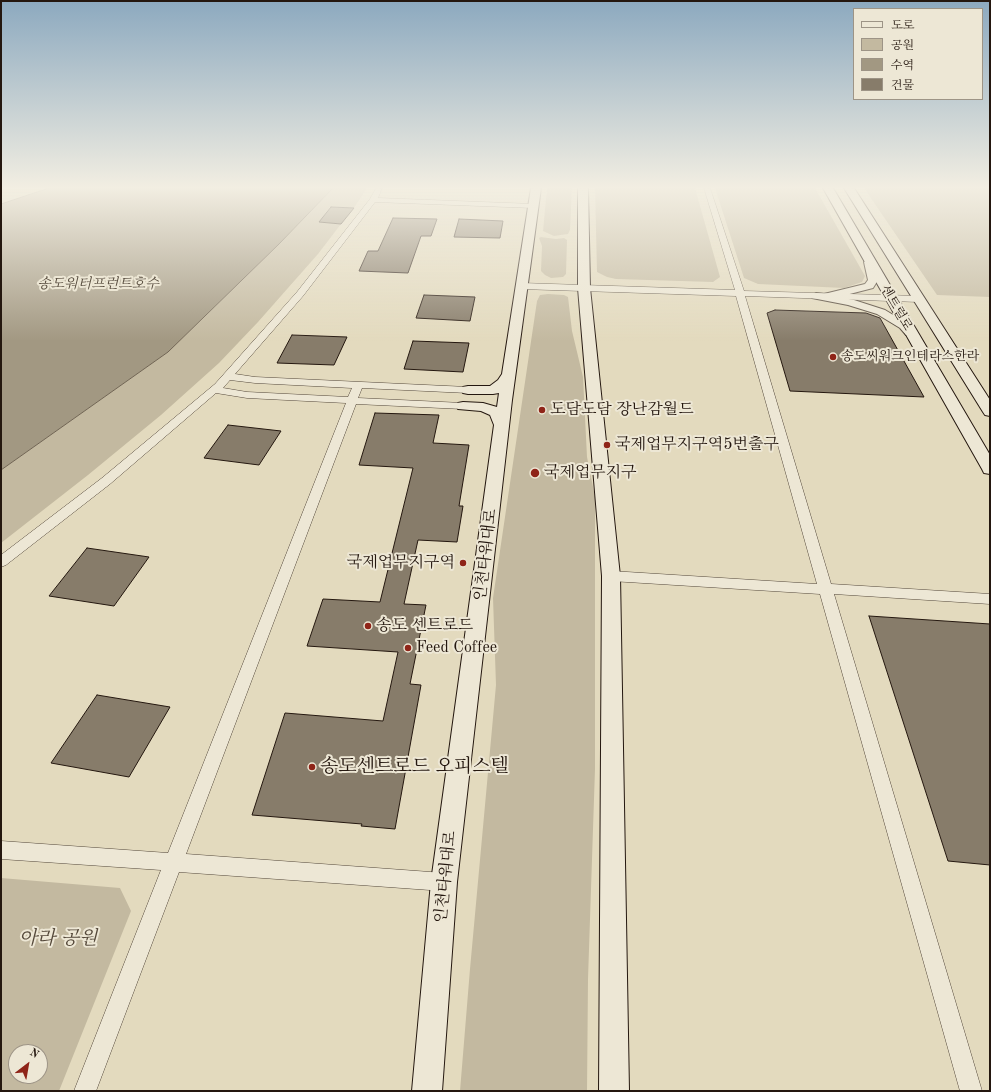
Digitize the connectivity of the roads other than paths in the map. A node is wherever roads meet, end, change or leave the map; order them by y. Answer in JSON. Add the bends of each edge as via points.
{"nodes":[{"id":1,"x":343,"y":239,"type":"edge"},
{"id":2,"x":528,"y":239,"type":"edge"},
{"id":3,"x":584,"y":239,"type":"edge"},
{"id":4,"x":723,"y":239,"type":"edge"},
{"id":5,"x":856,"y":239,"type":"edge"},
{"id":6,"x":881,"y":239,"type":"edge"},
{"id":7,"x":869,"y":262,"type":"junction"},
{"id":8,"x":521,"y":286,"type":"junction"},
{"id":9,"x":584,"y":288,"type":"junction"},
{"id":10,"x":740,"y":293,"type":"junction"},
{"id":11,"x":813,"y":296,"type":"junction"},
{"id":12,"x":890,"y":298,"type":"junction"},
{"id":13,"x":919,"y":299,"type":"junction"},
{"id":14,"x":910,"y":333,"type":"junction"},
{"id":15,"x":509,"y":374,"type":"junction"},
{"id":16,"x":227,"y":376,"type":"junction"},
{"id":17,"x":358,"y":385,"type":"junction"},
{"id":18,"x":214,"y":390,"type":"junction"},
{"id":19,"x":468,"y":390,"type":"joint"},
{"id":20,"x":351,"y":401,"type":"junction"},
{"id":21,"x":463,"y":406,"type":"joint"},
{"id":22,"x":990,"y":412,"type":"edge"},
{"id":23,"x":502,"y":426,"type":"junction"},
{"id":24,"x":990,"y":469,"type":"edge"},
{"id":25,"x":1,"y":562,"type":"edge"},
{"id":26,"x":611,"y":576,"type":"junction"},
{"id":27,"x":826,"y":590,"type":"junction"},
{"id":28,"x":990,"y":599,"type":"edge"},
{"id":29,"x":1,"y":850,"type":"edge"},
{"id":30,"x":173,"y":862,"type":"junction"},
{"id":31,"x":444,"y":882,"type":"junction"},
{"id":32,"x":85,"y":1091,"type":"edge"},
{"id":33,"x":427,"y":1091,"type":"edge"},
{"id":34,"x":614,"y":1091,"type":"edge"},
{"id":35,"x":971,"y":1091,"type":"edge"}],
"edges":[{"from":1,"to":16,"type":"street","via":[[300,294]]},
{"from":2,"to":8,"type":"main road","name":"인천타워대로"},
{"from":3,"to":9,"type":"main road"},
{"from":4,"to":10,"type":"street"},
{"from":5,"to":7,"type":"main road","name":"센트럴로"},
{"from":6,"to":13,"type":"main road","name":"센트럴로"},
{"from":7,"to":11,"type":"street","via":[[873,280],[869,286],[837,294]]},
{"from":7,"to":12,"type":"main road","name":"센트럴로"},
{"from":8,"to":9,"type":"street"},
{"from":8,"to":15,"type":"main road","name":"인천타워대로"},
{"from":9,"to":10,"type":"street"},
{"from":9,"to":26,"type":"main road"},
{"from":10,"to":11,"type":"street"},
{"from":10,"to":27,"type":"street"},
{"from":11,"to":12,"type":"street"},
{"from":11,"to":14,"type":"street","via":[[843,301],[881,312],[904,326]]},
{"from":12,"to":13,"type":"street"},
{"from":12,"to":14,"type":"main road","name":"센트럴로"},
{"from":13,"to":22,"type":"main road","name":"센트럴로"},
{"from":14,"to":24,"type":"main road","name":"센트럴로"},
{"from":15,"to":19,"type":"main road","via":[[500,386],[493,390]]},
{"from":15,"to":23,"type":"main road","name":"인천타워대로"},
{"from":16,"to":17,"type":"street","via":[[255,380]]},
{"from":16,"to":18,"type":"street"},
{"from":17,"to":19,"type":"street"},
{"from":17,"to":20,"type":"street"},
{"from":18,"to":20,"type":"street","via":[[247,395]]},
{"from":18,"to":25,"type":"street","via":[[106,481]]},
{"from":20,"to":21,"type":"street"},
{"from":20,"to":30,"type":"street"},
{"from":21,"to":23,"type":"main road","via":[[482,407],[495,412]]},
{"from":23,"to":31,"type":"main road","name":"인천타워대로"},
{"from":26,"to":27,"type":"street"},
{"from":26,"to":34,"type":"main road"},
{"from":27,"to":28,"type":"street"},
{"from":27,"to":35,"type":"street"},
{"from":29,"to":30,"type":"street"},
{"from":30,"to":31,"type":"street"},
{"from":30,"to":32,"type":"street"},
{"from":31,"to":33,"type":"main road","name":"인천타워대로"}]}
